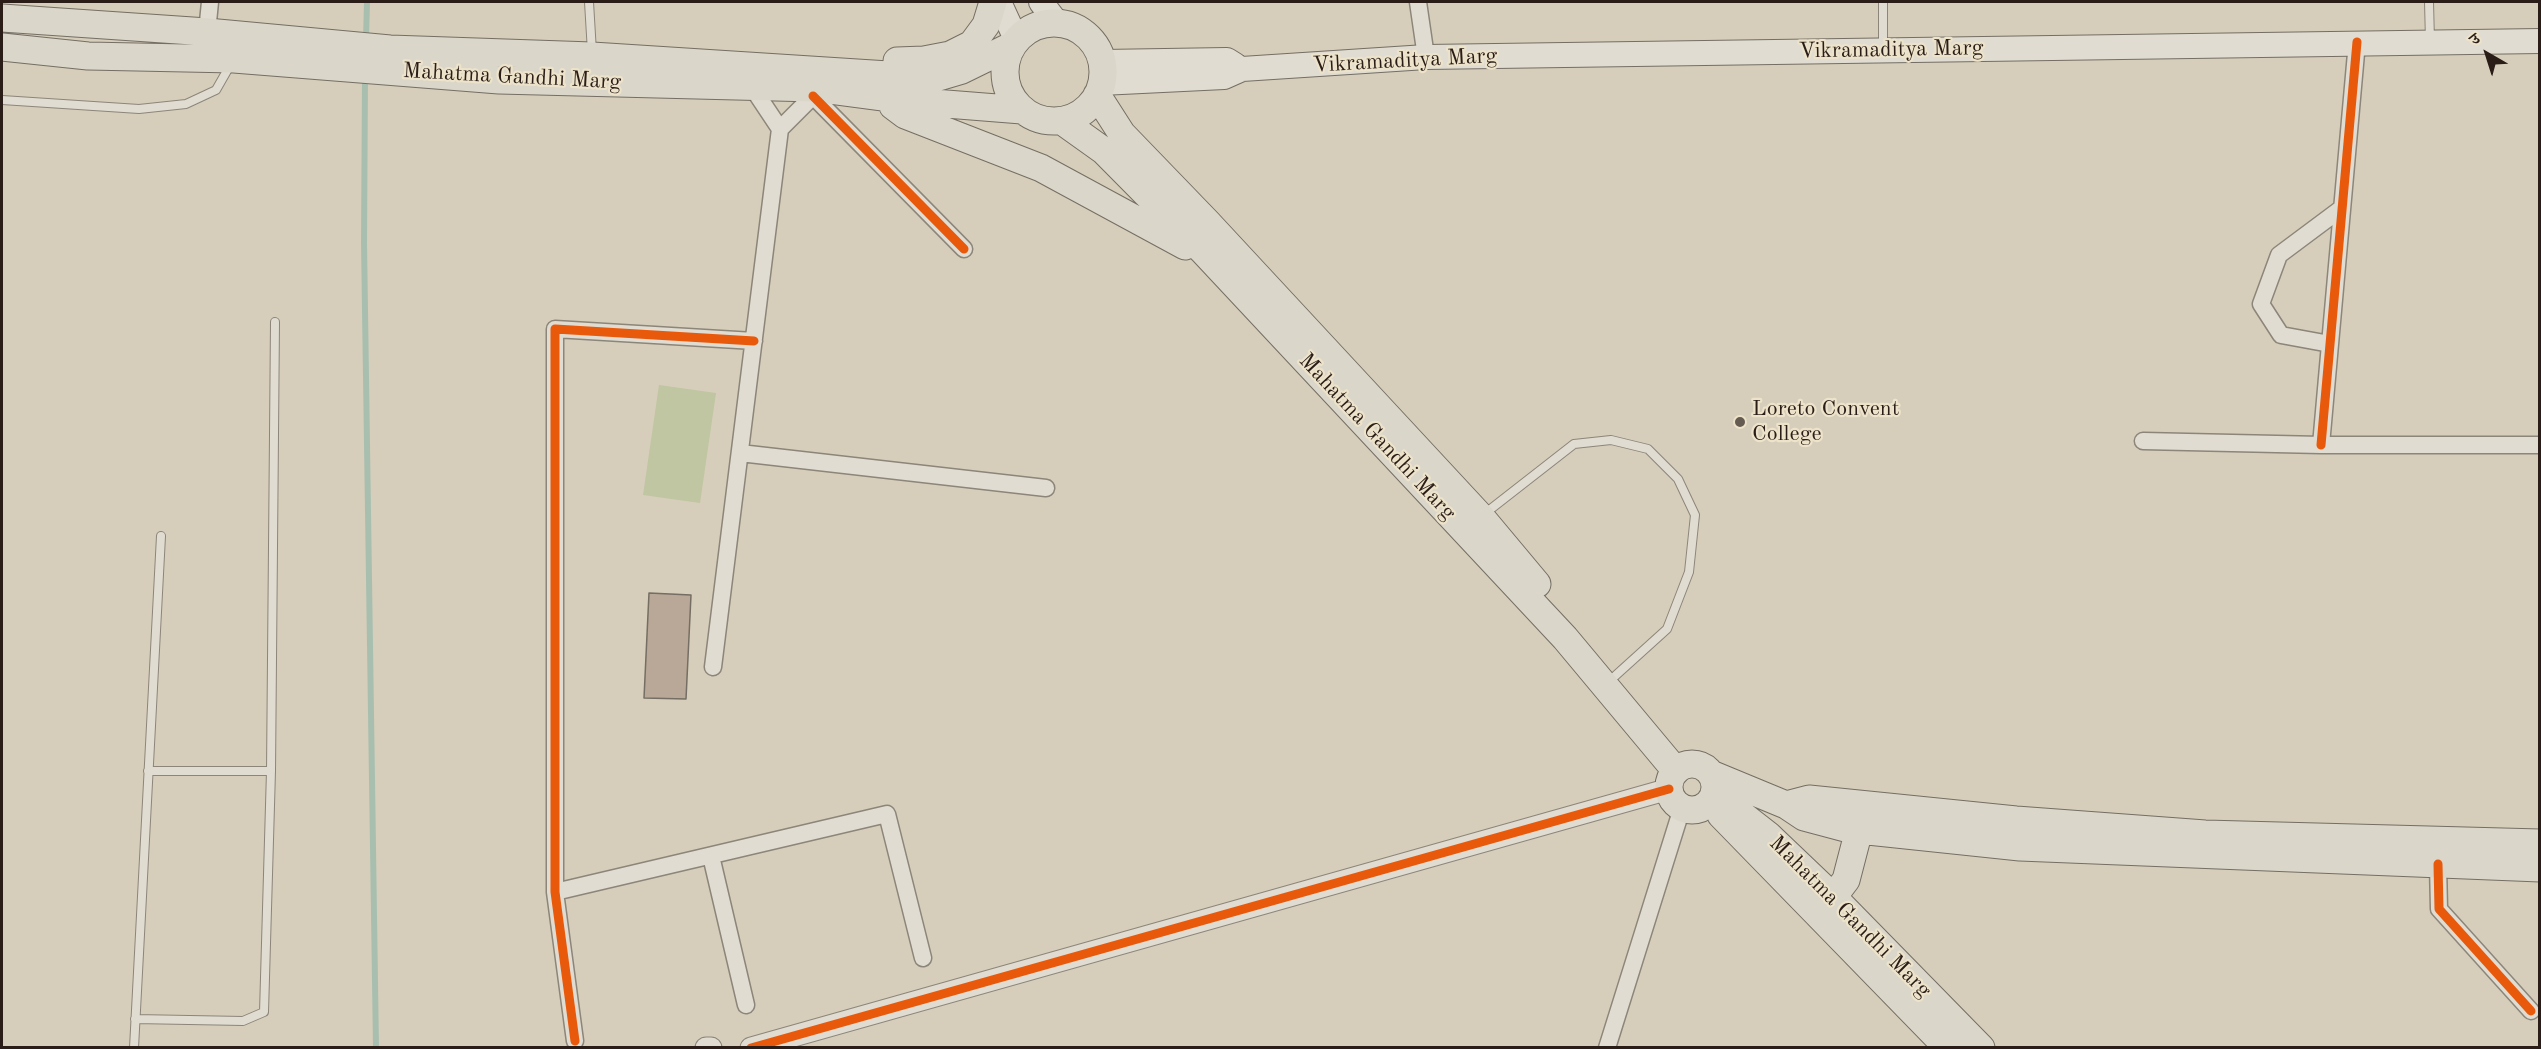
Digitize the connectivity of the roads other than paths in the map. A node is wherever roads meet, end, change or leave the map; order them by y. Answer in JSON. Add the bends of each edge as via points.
{"nodes":[{"id":1,"x":210,"y":2,"type":"edge"},
{"id":2,"x":589,"y":2,"type":"edge"},
{"id":3,"x":993,"y":2,"type":"edge"},
{"id":4,"x":999,"y":2,"type":"edge"},
{"id":5,"x":1041,"y":2,"type":"edge"},
{"id":6,"x":1418,"y":2,"type":"edge"},
{"id":7,"x":1883,"y":2,"type":"edge"},
{"id":8,"x":2429,"y":2,"type":"edge"},
{"id":9,"x":2,"y":18,"type":"edge"},
{"id":10,"x":1058,"y":23,"type":"junction"},
{"id":11,"x":207,"y":32,"type":"junction"},
{"id":12,"x":2540,"y":41,"type":"edge"},
{"id":13,"x":1014,"y":42,"type":"junction"},
{"id":14,"x":2357,"y":42,"type":"junction"},
{"id":15,"x":2430,"y":42,"type":"junction"},
{"id":16,"x":2,"y":47,"type":"edge"},
{"id":17,"x":1882,"y":50,"type":"junction"},
{"id":18,"x":331,"y":56,"type":"junction"},
{"id":19,"x":592,"y":56,"type":"junction"},
{"id":20,"x":1425,"y":57,"type":"junction"},
{"id":21,"x":234,"y":59,"type":"junction"},
{"id":22,"x":390,"y":60,"type":"junction"},
{"id":23,"x":764,"y":77,"type":"junction"},
{"id":24,"x":1100,"y":80,"type":"junction"},
{"id":25,"x":814,"y":92,"type":"junction"},
{"id":26,"x":878,"y":96,"type":"junction"},
{"id":27,"x":2,"y":100,"type":"edge"},
{"id":28,"x":1022,"y":110,"type":"junction"},
{"id":29,"x":1062,"y":121,"type":"junction"},
{"id":30,"x":780,"y":129,"type":"junction"},
{"id":31,"x":2342,"y":208,"type":"junction"},
{"id":32,"x":964,"y":249,"type":"dead end"},
{"id":33,"x":1204,"y":252,"type":"junction"},
{"id":34,"x":274,"y":322,"type":"dead end"},
{"id":35,"x":754,"y":341,"type":"junction"},
{"id":36,"x":2330,"y":344,"type":"junction"},
{"id":37,"x":2143,"y":441,"type":"dead end"},
{"id":38,"x":2540,"y":445,"type":"edge"},
{"id":39,"x":2321,"y":446,"type":"junction"},
{"id":40,"x":740,"y":453,"type":"junction"},
{"id":41,"x":1046,"y":488,"type":"dead end"},
{"id":42,"x":1481,"y":517,"type":"junction"},
{"id":43,"x":161,"y":536,"type":"dead end"},
{"id":44,"x":713,"y":667,"type":"dead end"},
{"id":45,"x":1615,"y":676,"type":"junction"},
{"id":46,"x":148,"y":771,"type":"junction"},
{"id":47,"x":271,"y":771,"type":"junction"},
{"id":48,"x":1678,"y":783,"type":"junction"},
{"id":49,"x":1711,"y":790,"type":"junction"},
{"id":50,"x":1786,"y":805,"type":"junction"},
{"id":51,"x":1859,"y":830,"type":"junction"},
{"id":52,"x":2540,"y":843,"type":"edge"},
{"id":53,"x":2313,"y":848,"type":"junction"},
{"id":54,"x":711,"y":856,"type":"junction"},
{"id":55,"x":2438,"y":864,"type":"junction"},
{"id":56,"x":2540,"y":868,"type":"edge"},
{"id":57,"x":555,"y":892,"type":"junction"},
{"id":58,"x":1833,"y":897,"type":"junction"},
{"id":59,"x":923,"y":958,"type":"dead end"},
{"id":60,"x":746,"y":1005,"type":"dead end"},
{"id":61,"x":2531,"y":1011,"type":"dead end"},
{"id":62,"x":135,"y":1019,"type":"junction"},
{"id":63,"x":575,"y":1041,"type":"dead end"},
{"id":64,"x":785,"y":1042,"type":"edge"},
{"id":65,"x":134,"y":1047,"type":"edge"},
{"id":66,"x":706,"y":1047,"type":"edge"},
{"id":67,"x":711,"y":1047,"type":"edge"},
{"id":68,"x":751,"y":1047,"type":"edge"},
{"id":69,"x":1607,"y":1047,"type":"edge"},
{"id":70,"x":1948,"y":1047,"type":"edge"},
{"id":71,"x":1981,"y":1047,"type":"edge"}],
"edges":[{"from":1,"to":11,"type":"street"},
{"from":2,"to":19,"type":"lane"},
{"from":3,"to":23,"type":"main road","via":[[986,25],[972,44],[950,55],[924,60],[833,61]]},
{"from":4,"to":13,"type":"main road"},
{"from":5,"to":10,"type":"main road"},
{"from":6,"to":20,"type":"street"},
{"from":7,"to":17,"type":"lane"},
{"from":8,"to":15,"type":"lane"},
{"from":9,"to":11,"type":"main road"},
{"from":10,"to":13,"type":"main road","via":[[1031,27]]},
{"from":10,"to":24,"type":"main road","via":[[1085,33],[1098,49]]},
{"from":11,"to":18,"type":"main road"},
{"from":12,"to":15,"type":"main road","name":"Vikramaditya Marg"},
{"from":13,"to":23,"type":"main road","via":[[962,70],[935,78]]},
{"from":13,"to":28,"type":"main road","via":[[1006,56],[1004,78],[1009,94]]},
{"from":14,"to":15,"type":"main road","name":"Vikramaditya Marg"},
{"from":14,"to":17,"type":"main road","name":"Vikramaditya Marg"},
{"from":14,"to":31,"type":"street"},
{"from":16,"to":21,"type":"main road","name":"Mahatma Gandhi Marg","via":[[88,56]]},
{"from":17,"to":20,"type":"main road","name":"Vikramaditya Marg"},
{"from":18,"to":21,"type":"main road","name":"Mahatma Gandhi Marg"},
{"from":18,"to":22,"type":"main road","name":"Mahatma Gandhi Marg"},
{"from":19,"to":22,"type":"main road"},
{"from":19,"to":23,"type":"main road"},
{"from":20,"to":24,"type":"main road","name":"Vikramaditya Marg","via":[[1242,69],[1227,60]]},
{"from":21,"to":27,"type":"lane","via":[[216,90],[186,104],[139,109]]},
{"from":22,"to":23,"type":"main road","name":"Mahatma Gandhi Marg","via":[[499,80]]},
{"from":23,"to":25,"type":"main road","name":"Mahatma Gandhi Marg"},
{"from":23,"to":30,"type":"street","via":[[758,96]]},
{"from":24,"to":29,"type":"main road","via":[[1091,104]]},
{"from":24,"to":42,"type":"main road","name":"Mahatma Gandhi Marg","via":[[1122,134]]},
{"from":25,"to":26,"type":"main road","name":"Mahatma Gandhi Marg"},
{"from":25,"to":30,"type":"street"},
{"from":25,"to":32,"type":"street"},
{"from":26,"to":28,"type":"main road","name":"Mahatma Gandhi Marg"},
{"from":26,"to":33,"type":"main road","via":[[905,114],[1041,168]]},
{"from":28,"to":29,"type":"main road","via":[[1038,119]]},
{"from":29,"to":33,"type":"main road","name":"Mahatma Gandhi Marg","via":[[1104,151]]},
{"from":30,"to":35,"type":"street"},
{"from":31,"to":36,"type":"street"},
{"from":31,"to":36,"type":"street","via":[[2279,255],[2261,304],[2281,335]]},
{"from":33,"to":48,"type":"main road","name":"Mahatma Gandhi Marg","via":[[1565,638]]},
{"from":34,"to":47,"type":"lane"},
{"from":35,"to":40,"type":"street"},
{"from":35,"to":57,"type":"street","via":[[555,328]]},
{"from":36,"to":39,"type":"street"},
{"from":37,"to":39,"type":"street"},
{"from":38,"to":39,"type":"street"},
{"from":40,"to":41,"type":"street"},
{"from":40,"to":44,"type":"street"},
{"from":42,"to":45,"type":"main road","name":"Mahatma Gandhi Marg"},
{"from":42,"to":45,"type":"lane","via":[[1574,444],[1611,440],[1648,449],[1678,479],[1695,515],[1689,572],[1667,629]]},
{"from":43,"to":46,"type":"lane"},
{"from":45,"to":48,"type":"main road","name":"Mahatma Gandhi Marg"},
{"from":46,"to":47,"type":"lane"},
{"from":46,"to":62,"type":"lane"},
{"from":47,"to":62,"type":"lane","via":[[264,1012],[243,1022]]},
{"from":48,"to":49,"type":"main road","via":[[1700,766]]},
{"from":48,"to":49,"type":"main road","via":[[1697,809]]},
{"from":48,"to":64,"type":"street"},
{"from":48,"to":69,"type":"street"},
{"from":49,"to":50,"type":"main road"},
{"from":49,"to":58,"type":"main road","name":"Mahatma Gandhi Marg","via":[[1769,836]]},
{"from":49,"to":70,"type":"main road","name":"Mahatma Gandhi Marg","via":[[1755,852]]},
{"from":50,"to":51,"type":"main road","via":[[1804,817]]},
{"from":50,"to":53,"type":"main road","via":[[1809,799],[2205,834]]},
{"from":51,"to":53,"type":"main road","via":[[2020,847]]},
{"from":51,"to":58,"type":"main road","via":[[1846,880]]},
{"from":52,"to":53,"type":"main road"},
{"from":53,"to":55,"type":"main road"},
{"from":54,"to":57,"type":"street"},
{"from":54,"to":59,"type":"street","via":[[887,814]]},
{"from":54,"to":60,"type":"street"},
{"from":55,"to":56,"type":"main road"},
{"from":55,"to":61,"type":"street","via":[[2439,909]]},
{"from":57,"to":63,"type":"street"},
{"from":58,"to":71,"type":"main road","name":"Mahatma Gandhi Marg"},
{"from":62,"to":65,"type":"lane"},
{"from":64,"to":68,"type":"street"},
{"from":66,"to":67,"type":"street"}]}
